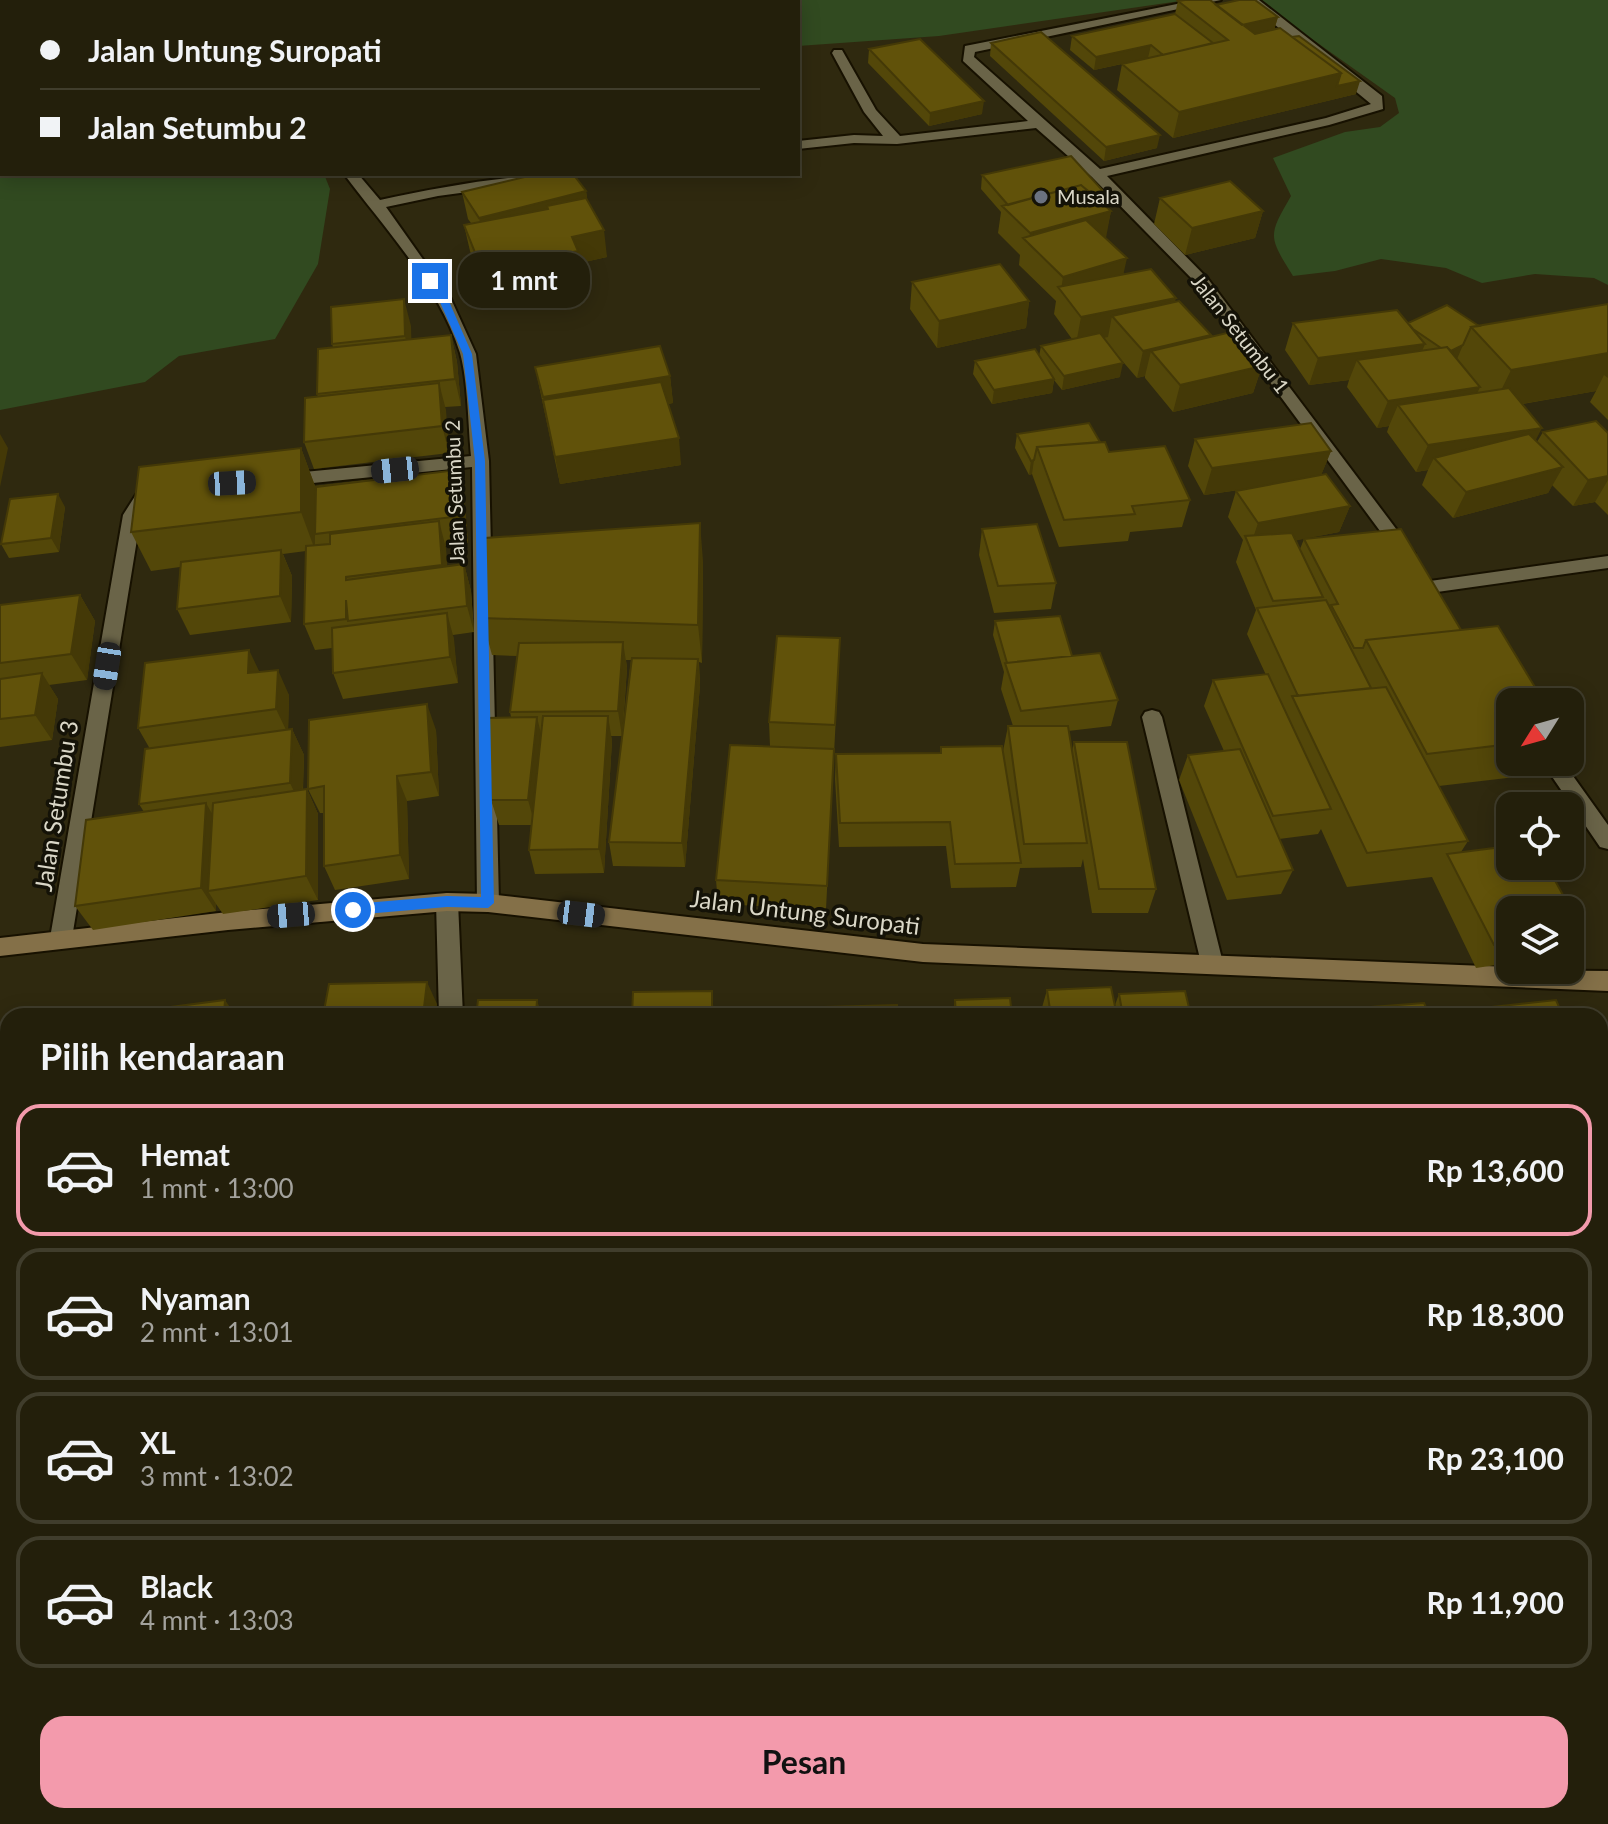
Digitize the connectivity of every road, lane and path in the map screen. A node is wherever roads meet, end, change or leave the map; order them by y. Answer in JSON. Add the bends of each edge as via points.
{"nodes":[{"id":1,"x":1215,"y":0,"type":"edge"},
{"id":2,"x":1251,"y":0,"type":"edge"},
{"id":3,"x":838,"y":53,"type":"dead end"},
{"id":4,"x":1039,"y":124,"type":"junction"},
{"id":5,"x":897,"y":140,"type":"junction"},
{"id":6,"x":800,"y":145,"type":"edge"},
{"id":7,"x":1097,"y":174,"type":"junction"},
{"id":8,"x":353,"y":176,"type":"edge"},
{"id":9,"x":555,"y":176,"type":"edge"},
{"id":10,"x":377,"y":205,"type":"junction"},
{"id":11,"x":480,"y":461,"type":"junction"},
{"id":12,"x":267,"y":481,"type":"edge"},
{"id":13,"x":170,"y":487,"type":"edge"},
{"id":14,"x":1608,"y":562,"type":"edge"},
{"id":15,"x":1152,"y":717,"type":"dead end"},
{"id":16,"x":1562,"y":776,"type":"edge"},
{"id":17,"x":1608,"y":841,"type":"edge"},
{"id":18,"x":447,"y":902,"type":"junction"},
{"id":19,"x":488,"y":903,"type":"junction"},
{"id":20,"x":61,"y":938,"type":"junction"},
{"id":21,"x":0,"y":947,"type":"edge"},
{"id":22,"x":1212,"y":963,"type":"junction"},
{"id":23,"x":1608,"y":981,"type":"edge"},
{"id":24,"x":451,"y":1008,"type":"edge"}],
"edges":[{"from":1,"to":4,"type":"street","name":"Jalan Setumbu 1","via":[[969,49],[968,58]]},
{"from":2,"to":7,"type":"street","via":[[1377,99],[1378,106]]},
{"from":3,"to":5,"type":"street","via":[[880,124]]},
{"from":4,"to":5,"type":"street"},
{"from":4,"to":7,"type":"street","name":"Jalan Setumbu 1"},
{"from":5,"to":6,"type":"street"},
{"from":7,"to":14,"type":"street","name":"Jalan Setumbu 1","via":[[1203,282],[1425,581]]},
{"from":8,"to":10,"type":"street","name":"Jalan Setumbu 2"},
{"from":9,"to":10,"type":"street"},
{"from":10,"to":11,"type":"street","name":"Jalan Setumbu 2","via":[[443,299],[468,354]]},
{"from":11,"to":12,"type":"street"},
{"from":11,"to":19,"type":"street","name":"Jalan Setumbu 2"},
{"from":13,"to":20,"type":"street","name":"Jalan Setumbu 3","via":[[143,497],[132,515]]},
{"from":15,"to":22,"type":"street"},
{"from":16,"to":17,"type":"street"},
{"from":18,"to":19,"type":"main road","name":"Jalan Untung Suropati"},
{"from":18,"to":20,"type":"main road","name":"Jalan Untung Suropati"},
{"from":18,"to":24,"type":"street"},
{"from":19,"to":22,"type":"main road","name":"Jalan Untung Suropati","via":[[923,953]]},
{"from":20,"to":21,"type":"main road","name":"Jalan Untung Suropati"},
{"from":22,"to":23,"type":"main road","name":"Jalan Untung Suropati"}]}
